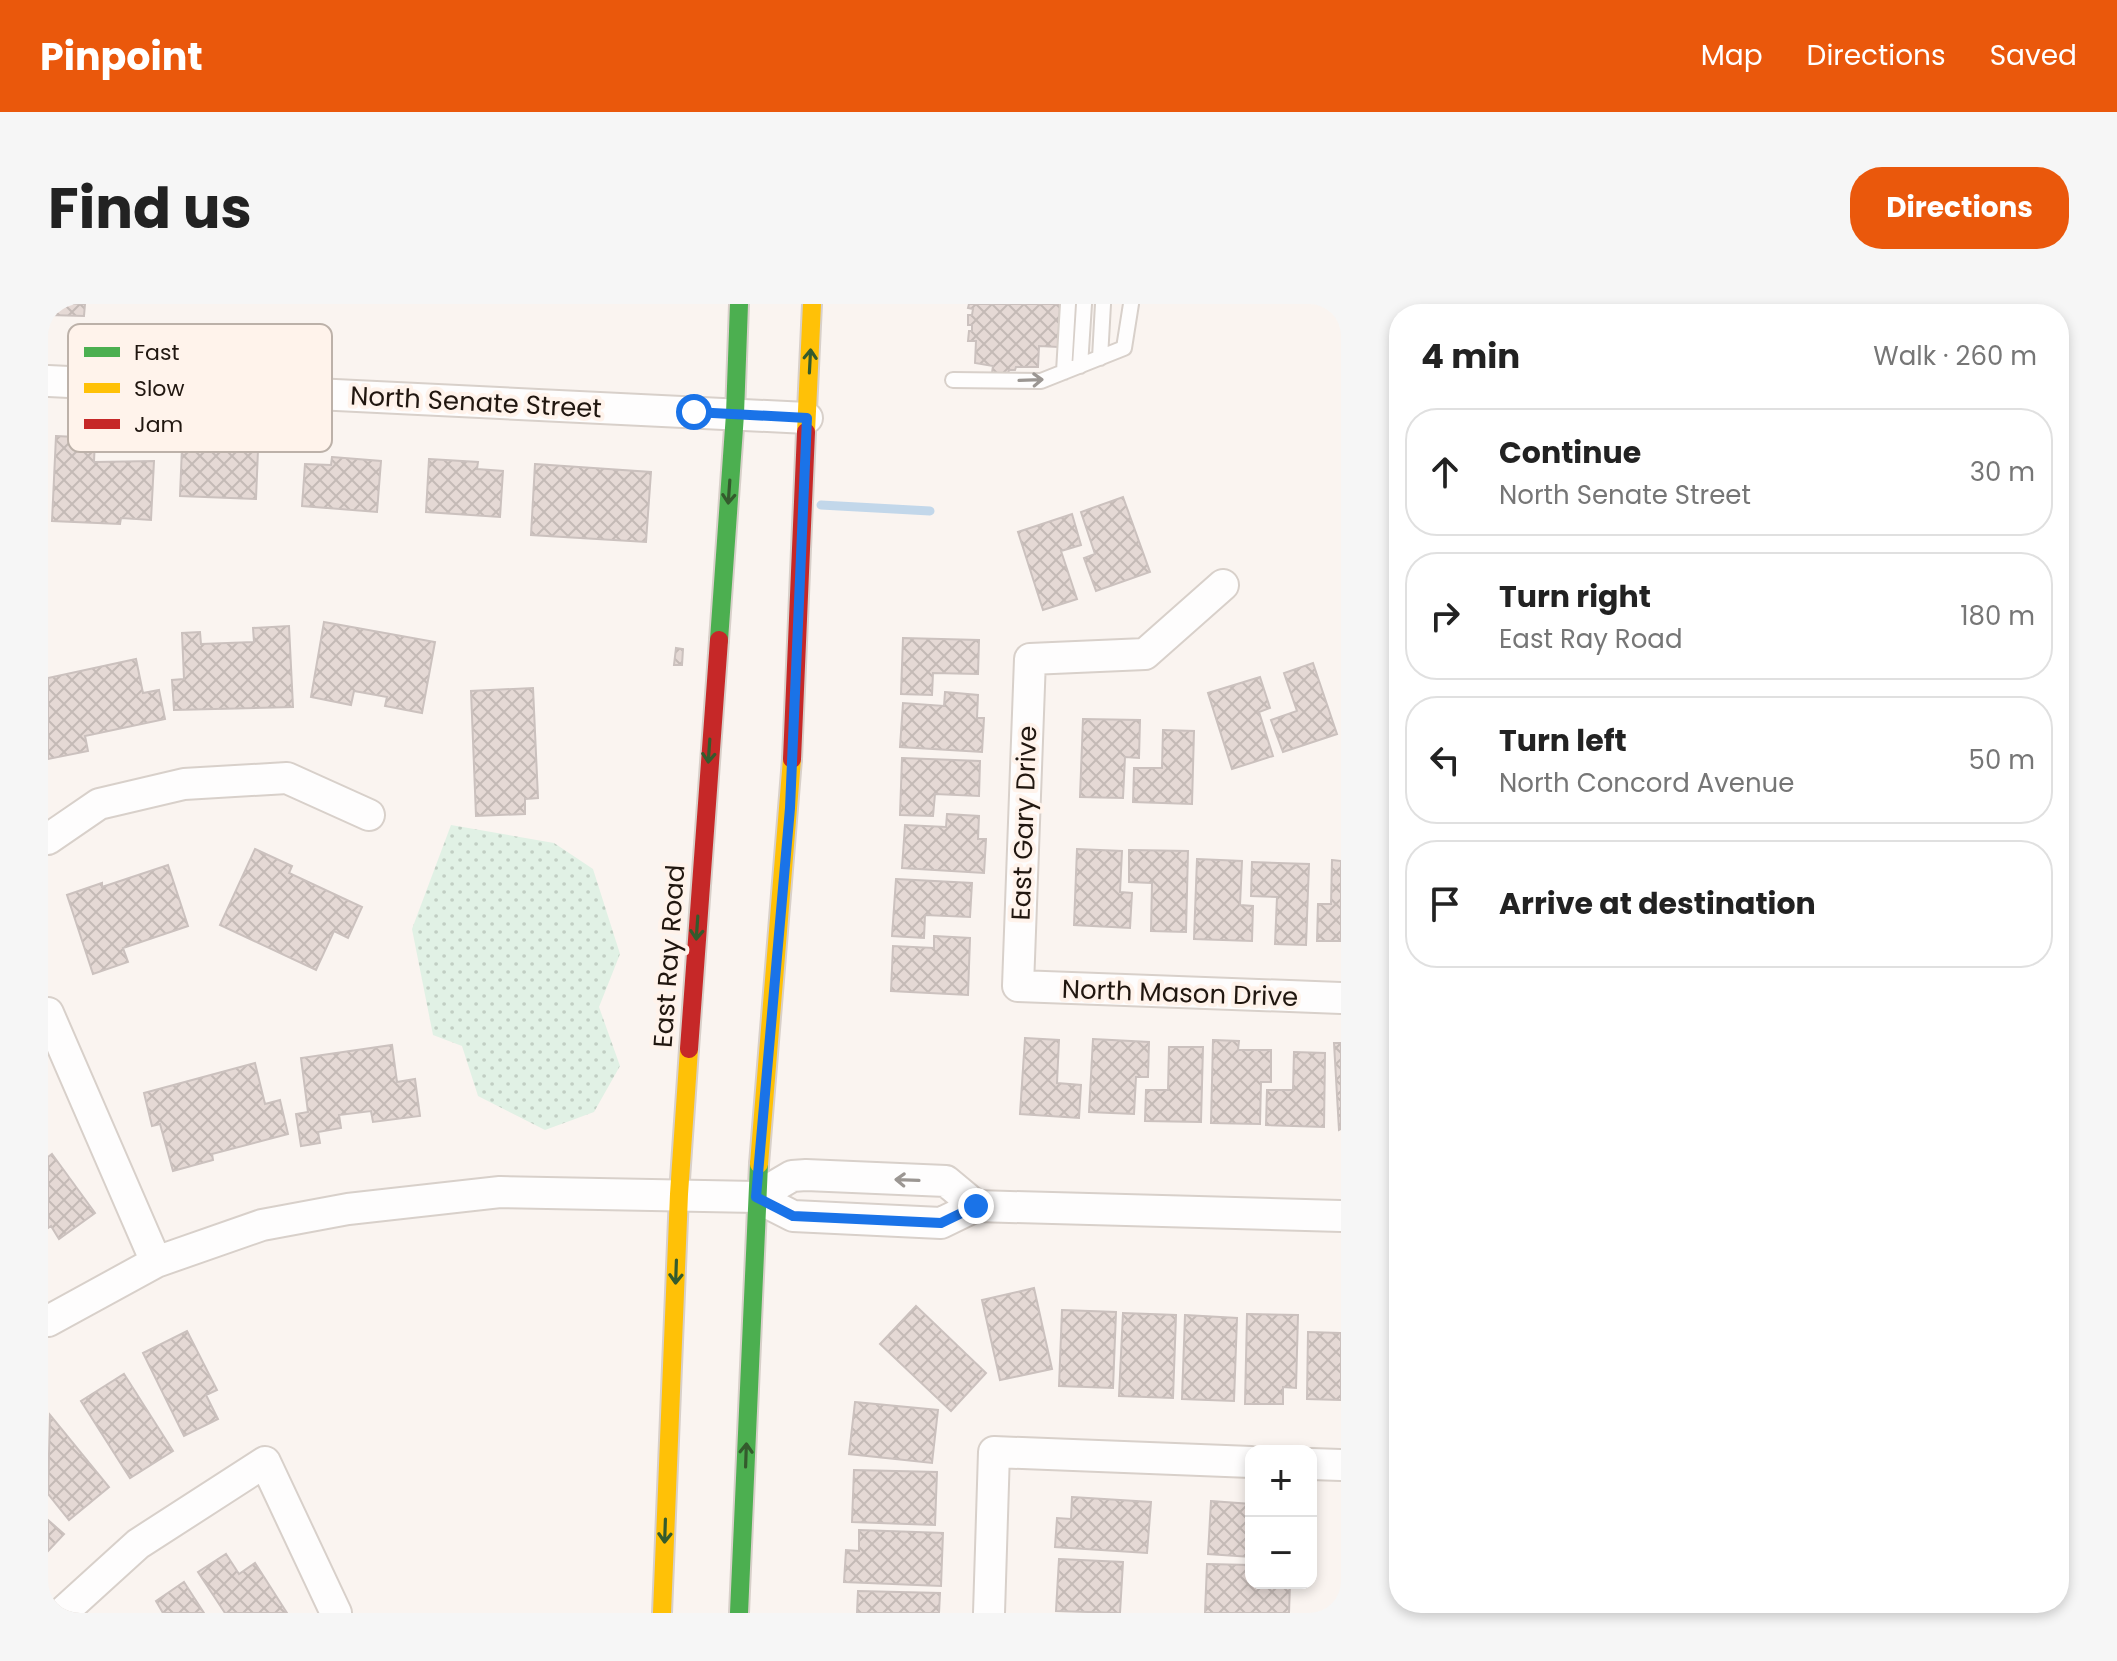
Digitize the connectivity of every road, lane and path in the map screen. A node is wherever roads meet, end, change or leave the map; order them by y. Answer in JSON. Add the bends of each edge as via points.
{"nodes":[{"id":1,"x":739,"y":304,"type":"edge"},
{"id":2,"x":812,"y":304,"type":"edge"},
{"id":3,"x":1068,"y":304,"type":"edge"},
{"id":4,"x":1084,"y":304,"type":"edge"},
{"id":5,"x":1103,"y":304,"type":"edge"},
{"id":6,"x":1131,"y":304,"type":"edge"},
{"id":7,"x":1100,"y":358,"type":"junction"},
{"id":8,"x":1080,"y":366,"type":"junction"},
{"id":9,"x":1064,"y":372,"type":"junction"},
{"id":10,"x":953,"y":380,"type":"dead end"},
{"id":11,"x":48,"y":381,"type":"edge"},
{"id":12,"x":68,"y":382,"type":"edge"},
{"id":13,"x":332,"y":395,"type":"edge"},
{"id":14,"x":735,"y":414,"type":"junction"},
{"id":15,"x":807,"y":418,"type":"junction"},
{"id":16,"x":1223,"y":585,"type":"dead end"},
{"id":17,"x":369,"y":815,"type":"dead end"},
{"id":18,"x":48,"y":839,"type":"edge"},
{"id":19,"x":1018,"y":986,"type":"joint"},
{"id":20,"x":1341,"y":998,"type":"edge"},
{"id":21,"x":48,"y":1013,"type":"edge"},
{"id":22,"x":679,"y":1194,"type":"junction"},
{"id":23,"x":756,"y":1197,"type":"junction"},
{"id":24,"x":976,"y":1206,"type":"junction"},
{"id":25,"x":1341,"y":1216,"type":"edge"},
{"id":26,"x":156,"y":1262,"type":"junction"},
{"id":27,"x":48,"y":1321,"type":"edge"},
{"id":28,"x":1245,"y":1462,"type":"edge"},
{"id":29,"x":1317,"y":1464,"type":"edge"},
{"id":30,"x":1341,"y":1465,"type":"edge"},
{"id":31,"x":62,"y":1613,"type":"edge"},
{"id":32,"x":336,"y":1613,"type":"edge"},
{"id":33,"x":662,"y":1613,"type":"edge"},
{"id":34,"x":739,"y":1613,"type":"edge"},
{"id":35,"x":989,"y":1613,"type":"edge"}],
"edges":[{"from":1,"to":14,"type":"main road","name":"East Ray Road"},
{"from":15,"to":2,"type":"main road","one_way":true},
{"from":3,"to":9,"type":"lane"},
{"from":4,"to":8,"type":"lane"},
{"from":5,"to":7,"type":"lane"},
{"from":6,"to":7,"type":"lane","via":[[1124,348]]},
{"from":7,"to":8,"type":"lane"},
{"from":8,"to":9,"type":"lane"},
{"from":10,"to":9,"type":"lane","one_way":true,"via":[[1041,381]]},
{"from":11,"to":12,"type":"street","name":"North Senate Street"},
{"from":13,"to":14,"type":"street","name":"North Senate Street"},
{"from":14,"to":15,"type":"street","name":"North Senate Street"},
{"from":14,"to":22,"type":"main road","name":"East Ray Road","one_way":true},
{"from":15,"to":23,"type":"main road","via":[[790,808]]},
{"from":16,"to":19,"type":"street","name":"East Gary Drive","via":[[1145,654],[1030,659]]},
{"from":17,"to":18,"type":"street","via":[[287,778],[184,784],[99,804]]},
{"from":19,"to":20,"type":"street","name":"North Mason Drive"},
{"from":21,"to":26,"type":"street"},
{"from":22,"to":23,"type":"street"},
{"from":22,"to":26,"type":"street","via":[[500,1192],[348,1209],[262,1225]]},
{"from":22,"to":33,"type":"main road","name":"East Ray Road","one_way":true},
{"from":23,"to":24,"type":"street","via":[[793,1216],[941,1223]]},
{"from":24,"to":23,"type":"street","one_way":true,"via":[[946,1181],[792,1176]]},
{"from":34,"to":23,"type":"main road","one_way":true},
{"from":24,"to":25,"type":"street"},
{"from":26,"to":27,"type":"street"},
{"from":28,"to":35,"type":"street","via":[[994,1452]]},
{"from":29,"to":30,"type":"street"},
{"from":31,"to":32,"type":"street","via":[[138,1544],[265,1462]]}]}
